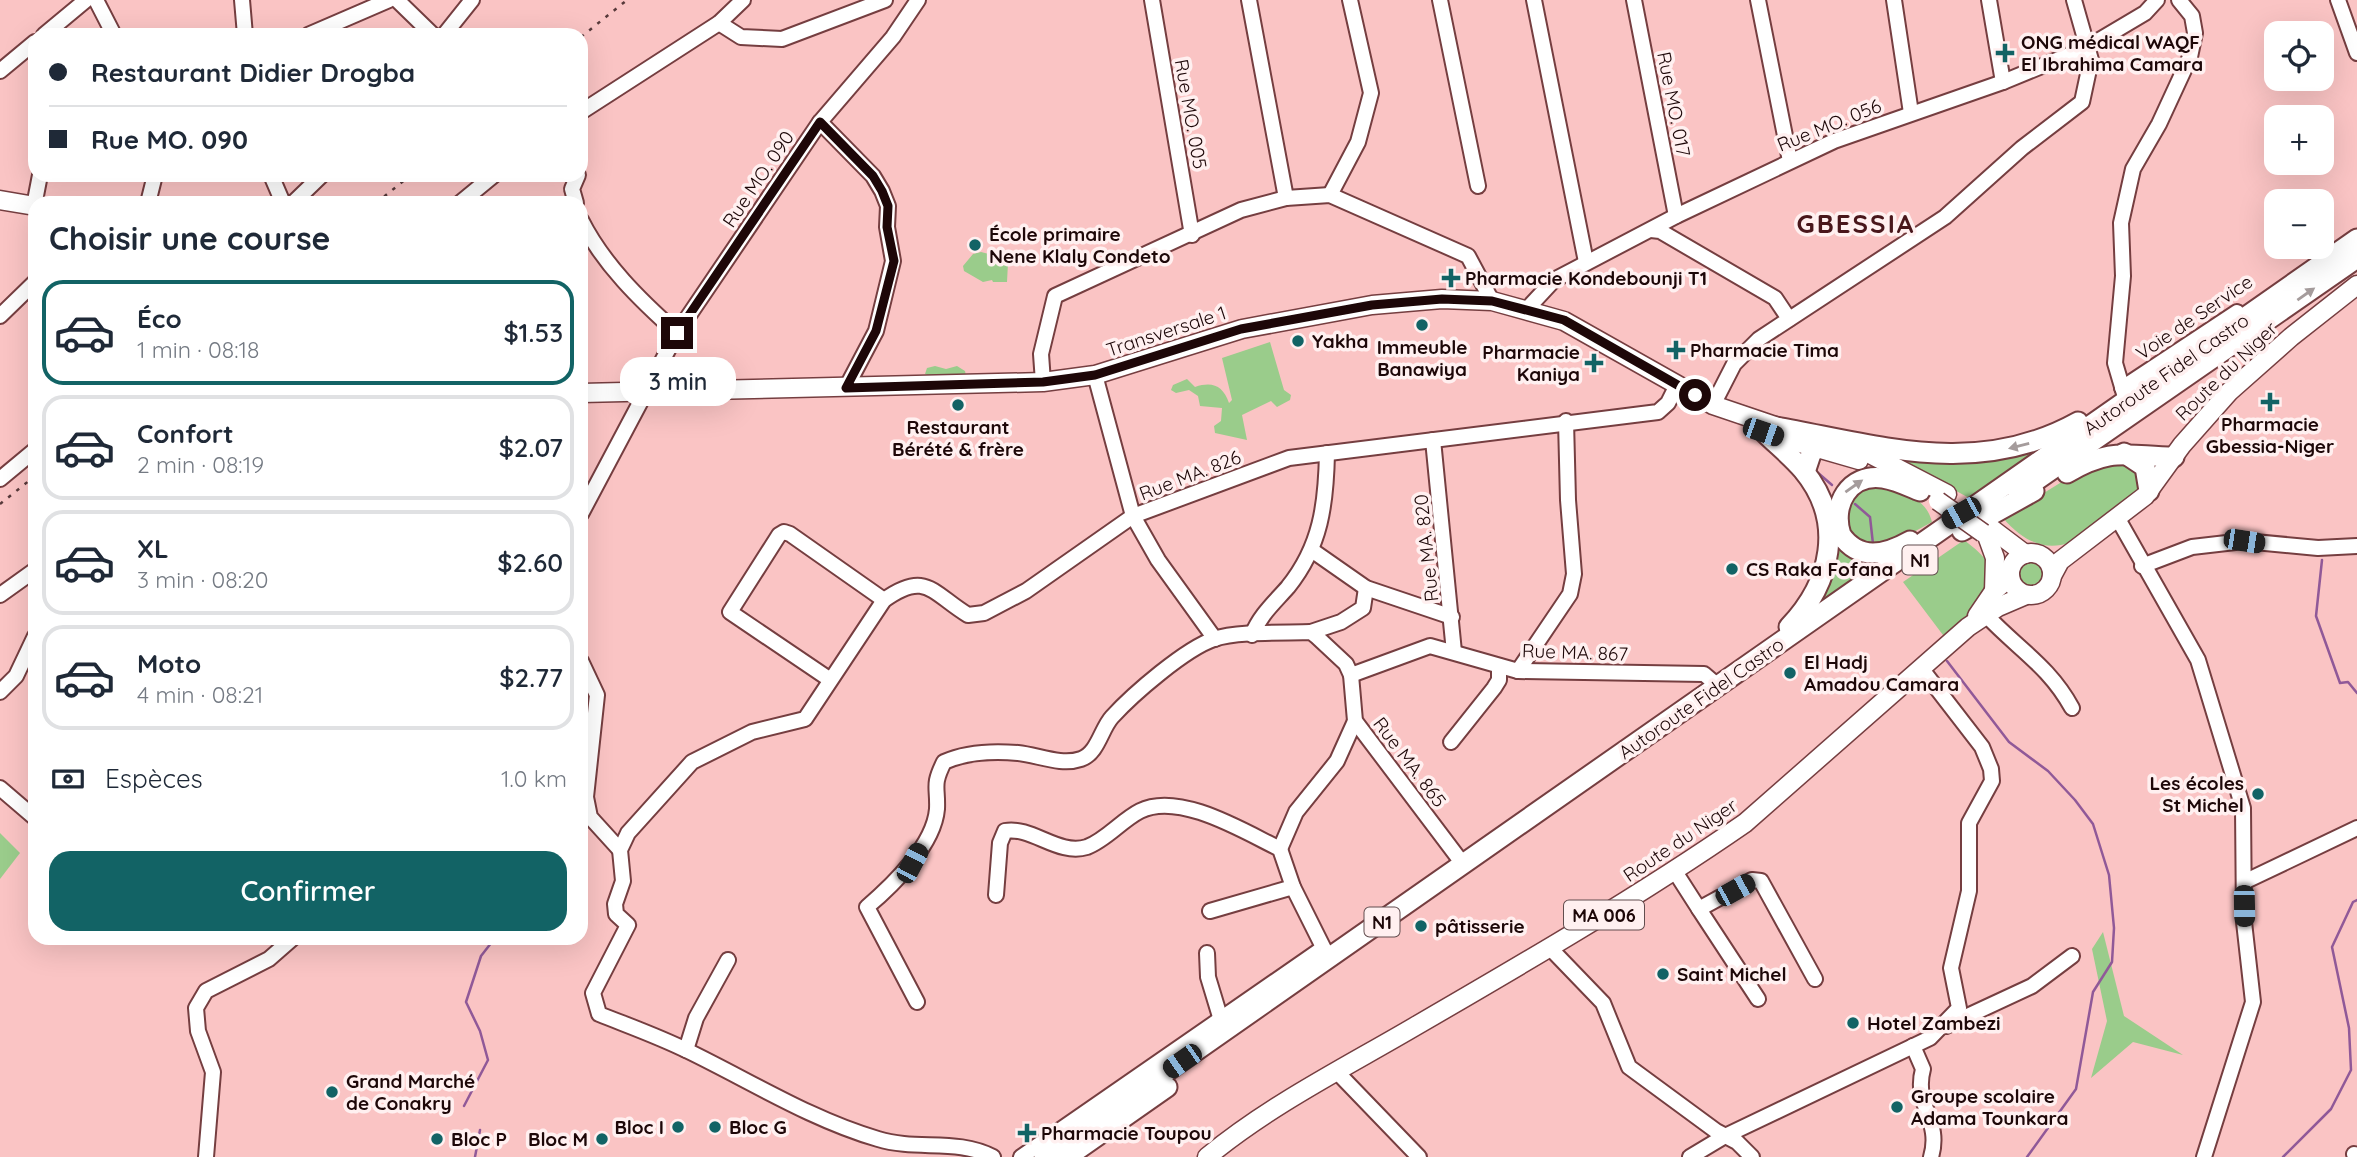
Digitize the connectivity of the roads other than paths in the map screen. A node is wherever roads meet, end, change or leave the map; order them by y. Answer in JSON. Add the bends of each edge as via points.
{"nodes":[{"id":1,"x":86,"y":0,"type":"edge"},
{"id":2,"x":96,"y":0,"type":"edge"},
{"id":3,"x":242,"y":0,"type":"edge"},
{"id":4,"x":389,"y":0,"type":"edge"},
{"id":5,"x":397,"y":0,"type":"edge"},
{"id":6,"x":472,"y":0,"type":"edge"},
{"id":7,"x":743,"y":0,"type":"edge"},
{"id":8,"x":885,"y":0,"type":"edge"},
{"id":9,"x":918,"y":0,"type":"edge"},
{"id":10,"x":1152,"y":0,"type":"edge"},
{"id":11,"x":1249,"y":0,"type":"edge"},
{"id":12,"x":1350,"y":0,"type":"edge"},
{"id":13,"x":1440,"y":0,"type":"edge"},
{"id":14,"x":1534,"y":0,"type":"edge"},
{"id":15,"x":1634,"y":0,"type":"edge"},
{"id":16,"x":1758,"y":0,"type":"edge"},
{"id":17,"x":1894,"y":0,"type":"edge"},
{"id":18,"x":1989,"y":0,"type":"edge"},
{"id":19,"x":2074,"y":0,"type":"edge"},
{"id":20,"x":2157,"y":0,"type":"edge"},
{"id":21,"x":2179,"y":0,"type":"edge"},
{"id":22,"x":2338,"y":0,"type":"edge"},
{"id":23,"x":719,"y":23,"type":"junction"},
{"id":24,"x":53,"y":28,"type":"edge"},
{"id":25,"x":110,"y":28,"type":"edge"},
{"id":26,"x":244,"y":28,"type":"edge"},
{"id":27,"x":324,"y":28,"type":"edge"},
{"id":28,"x":426,"y":28,"type":"edge"},
{"id":29,"x":450,"y":28,"type":"edge"},
{"id":30,"x":2086,"y":48,"type":"junction"},
{"id":31,"x":28,"y":49,"type":"edge"},
{"id":32,"x":2357,"y":53,"type":"edge"},
{"id":33,"x":0,"y":71,"type":"edge"},
{"id":34,"x":2003,"y":82,"type":"junction"},
{"id":35,"x":588,"y":108,"type":"edge"},
{"id":36,"x":1911,"y":113,"type":"junction"},
{"id":37,"x":820,"y":122,"type":"junction"},
{"id":38,"x":1790,"y":161,"type":"junction"},
{"id":39,"x":315,"y":182,"type":"edge"},
{"id":40,"x":486,"y":182,"type":"edge"},
{"id":41,"x":1478,"y":186,"type":"dead end"},
{"id":42,"x":1330,"y":195,"type":"junction"},
{"id":43,"x":300,"y":196,"type":"edge"},
{"id":44,"x":468,"y":196,"type":"edge"},
{"id":45,"x":1286,"y":198,"type":"junction"},
{"id":46,"x":0,"y":200,"type":"edge"},
{"id":47,"x":28,"y":205,"type":"edge"},
{"id":48,"x":1676,"y":216,"type":"junction"},
{"id":49,"x":1651,"y":230,"type":"junction"},
{"id":50,"x":2357,"y":231,"type":"edge"},
{"id":51,"x":588,"y":233,"type":"edge"},
{"id":52,"x":1192,"y":234,"type":"junction"},
{"id":53,"x":2357,"y":239,"type":"edge"},
{"id":54,"x":2357,"y":258,"type":"edge"},
{"id":55,"x":1586,"y":262,"type":"junction"},
{"id":56,"x":2357,"y":285,"type":"edge"},
{"id":57,"x":28,"y":289,"type":"edge"},
{"id":58,"x":1492,"y":301,"type":"junction"},
{"id":59,"x":1528,"y":308,"type":"junction"},
{"id":60,"x":0,"y":316,"type":"edge"},
{"id":61,"x":1789,"y":319,"type":"junction"},
{"id":62,"x":677,"y":333,"type":"junction"},
{"id":63,"x":1095,"y":375,"type":"junction"},
{"id":64,"x":1043,"y":382,"type":"junction"},
{"id":65,"x":1676,"y":385,"type":"junction"},
{"id":66,"x":2147,"y":386,"type":"junction"},
{"id":67,"x":846,"y":388,"type":"junction"},
{"id":68,"x":648,"y":391,"type":"junction"},
{"id":69,"x":588,"y":393,"type":"edge"},
{"id":70,"x":2123,"y":393,"type":"junction"},
{"id":71,"x":1713,"y":405,"type":"junction"},
{"id":72,"x":1566,"y":421,"type":"junction"},
{"id":73,"x":1770,"y":430,"type":"junction"},
{"id":74,"x":1433,"y":440,"type":"junction"},
{"id":75,"x":1819,"y":444,"type":"junction"},
{"id":76,"x":2123,"y":452,"type":"junction"},
{"id":77,"x":1327,"y":453,"type":"junction"},
{"id":78,"x":28,"y":456,"type":"edge"},
{"id":79,"x":2174,"y":457,"type":"junction"},
{"id":80,"x":1805,"y":472,"type":"junction"},
{"id":81,"x":0,"y":478,"type":"edge"},
{"id":82,"x":1920,"y":491,"type":"junction"},
{"id":83,"x":2149,"y":491,"type":"junction"},
{"id":84,"x":1942,"y":498,"type":"junction"},
{"id":85,"x":588,"y":501,"type":"edge"},
{"id":86,"x":1981,"y":503,"type":"junction"},
{"id":87,"x":1133,"y":516,"type":"junction"},
{"id":88,"x":2118,"y":519,"type":"junction"},
{"id":89,"x":1962,"y":531,"type":"junction"},
{"id":90,"x":1986,"y":531,"type":"junction"},
{"id":91,"x":2357,"y":546,"type":"edge"},
{"id":92,"x":1313,"y":551,"type":"junction"},
{"id":93,"x":2072,"y":552,"type":"junction"},
{"id":94,"x":2044,"y":557,"type":"junction"},
{"id":95,"x":2016,"y":564,"type":"junction"},
{"id":96,"x":2142,"y":566,"type":"junction"},
{"id":97,"x":2053,"y":573,"type":"junction"},
{"id":98,"x":28,"y":579,"type":"edge"},
{"id":99,"x":1366,"y":589,"type":"junction"},
{"id":100,"x":1994,"y":591,"type":"junction"},
{"id":101,"x":2026,"y":595,"type":"junction"},
{"id":102,"x":0,"y":596,"type":"edge"},
{"id":103,"x":884,"y":600,"type":"junction"},
{"id":104,"x":1986,"y":615,"type":"junction"},
{"id":105,"x":1452,"y":617,"type":"junction"},
{"id":106,"x":1968,"y":627,"type":"junction"},
{"id":107,"x":1311,"y":632,"type":"junction"},
{"id":108,"x":1252,"y":635,"type":"junction"},
{"id":109,"x":1214,"y":639,"type":"junction"},
{"id":110,"x":28,"y":651,"type":"edge"},
{"id":111,"x":1454,"y":652,"type":"junction"},
{"id":112,"x":1759,"y":659,"type":"junction"},
{"id":113,"x":1499,"y":666,"type":"junction"},
{"id":114,"x":1921,"y":668,"type":"junction"},
{"id":115,"x":1518,"y":671,"type":"junction"},
{"id":116,"x":1351,"y":675,"type":"junction"},
{"id":117,"x":588,"y":676,"type":"edge"},
{"id":118,"x":829,"y":679,"type":"junction"},
{"id":119,"x":1718,"y":686,"type":"junction"},
{"id":120,"x":0,"y":692,"type":"edge"},
{"id":121,"x":2072,"y":708,"type":"dead end"},
{"id":122,"x":1355,"y":721,"type":"junction"},
{"id":123,"x":1451,"y":742,"type":"dead end"},
{"id":124,"x":588,"y":778,"type":"edge"},
{"id":125,"x":0,"y":788,"type":"edge"},
{"id":126,"x":588,"y":807,"type":"edge"},
{"id":127,"x":28,"y":812,"type":"edge"},
{"id":128,"x":2357,"y":828,"type":"edge"},
{"id":129,"x":1280,"y":849,"type":"junction"},
{"id":130,"x":621,"y":850,"type":"junction"},
{"id":131,"x":1463,"y":864,"type":"junction"},
{"id":132,"x":1674,"y":870,"type":"junction"},
{"id":133,"x":2246,"y":881,"type":"junction"},
{"id":134,"x":1293,"y":887,"type":"junction"},
{"id":135,"x":996,"y":895,"type":"dead end"},
{"id":136,"x":1699,"y":909,"type":"junction"},
{"id":137,"x":1210,"y":911,"type":"dead end"},
{"id":138,"x":285,"y":945,"type":"edge"},
{"id":139,"x":1550,"y":948,"type":"junction"},
{"id":140,"x":1207,"y":953,"type":"dead end"},
{"id":141,"x":1326,"y":953,"type":"junction"},
{"id":142,"x":2072,"y":956,"type":"dead end"},
{"id":143,"x":728,"y":960,"type":"dead end"},
{"id":144,"x":1815,"y":979,"type":"dead end"},
{"id":145,"x":1758,"y":999,"type":"dead end"},
{"id":146,"x":916,"y":1002,"type":"dead end"},
{"id":147,"x":1221,"y":1020,"type":"junction"},
{"id":148,"x":1938,"y":1029,"type":"junction"},
{"id":149,"x":1913,"y":1046,"type":"junction"},
{"id":150,"x":686,"y":1050,"type":"junction"},
{"id":151,"x":1337,"y":1072,"type":"junction"},
{"id":152,"x":1725,"y":1136,"type":"junction"},
{"id":153,"x":206,"y":1157,"type":"edge"},
{"id":154,"x":993,"y":1157,"type":"edge"},
{"id":155,"x":1021,"y":1157,"type":"edge"},
{"id":156,"x":1044,"y":1157,"type":"edge"},
{"id":157,"x":1068,"y":1157,"type":"edge"},
{"id":158,"x":1207,"y":1157,"type":"edge"},
{"id":159,"x":1419,"y":1157,"type":"edge"},
{"id":160,"x":1690,"y":1157,"type":"edge"},
{"id":161,"x":1752,"y":1157,"type":"edge"},
{"id":162,"x":1931,"y":1157,"type":"edge"},
{"id":163,"x":2204,"y":1157,"type":"edge"}],
"edges":[{"from":1,"to":24,"type":"street"},
{"from":2,"to":25,"type":"street"},
{"from":3,"to":26,"type":"street"},
{"from":4,"to":27,"type":"street"},
{"from":5,"to":28,"type":"street"},
{"from":6,"to":29,"type":"street"},
{"from":7,"to":23,"type":"street"},
{"from":8,"to":23,"type":"street","via":[[782,39],[741,37]]},
{"from":9,"to":37,"type":"street","name":"Rue MO. 090","via":[[893,37]]},
{"from":10,"to":52,"type":"street","name":"Rue MO. 005"},
{"from":11,"to":45,"type":"street"},
{"from":12,"to":42,"type":"street","via":[[1371,93],[1358,142]]},
{"from":13,"to":41,"type":"street"},
{"from":14,"to":55,"type":"street"},
{"from":15,"to":48,"type":"street","name":"Rue MO. 017"},
{"from":16,"to":38,"type":"street"},
{"from":17,"to":36,"type":"street"},
{"from":18,"to":34,"type":"street"},
{"from":19,"to":30,"type":"street"},
{"from":20,"to":30,"type":"street","name":"Rue MO. 056","via":[[2145,13]]},
{"from":21,"to":70,"type":"street","via":[[2192,16],[2195,33],[2190,57],[2133,169],[2121,223],[2123,276],[2115,363]]},
{"from":22,"to":32,"type":"street"},
{"from":23,"to":35,"type":"street"},
{"from":30,"to":34,"type":"street","name":"Rue MO. 056"},
{"from":30,"to":61,"type":"street","via":[[2091,60],[2082,102],[1945,217]]},
{"from":31,"to":33,"type":"street"},
{"from":34,"to":36,"type":"street","name":"Rue MO. 056"},
{"from":36,"to":38,"type":"street","name":"Rue MO. 056"},
{"from":37,"to":62,"type":"street","name":"Rue MO. 090"},
{"from":37,"to":67,"type":"street","via":[[882,191],[894,261],[876,331]]},
{"from":38,"to":48,"type":"street","name":"Rue MO. 056"},
{"from":39,"to":43,"type":"street"},
{"from":40,"to":44,"type":"street"},
{"from":42,"to":45,"type":"street"},
{"from":42,"to":58,"type":"street","via":[[1468,256]]},
{"from":45,"to":52,"type":"street","via":[[1241,210]]},
{"from":46,"to":47,"type":"main road"},
{"from":48,"to":49,"type":"street","name":"Rue MO. 056"},
{"from":49,"to":55,"type":"street","name":"Rue MO. 056"},
{"from":49,"to":61,"type":"street","via":[[1775,298]]},
{"from":50,"to":70,"type":"street","name":"Voie de Service"},
{"from":51,"to":62,"type":"street","via":[[596,249]]},
{"from":52,"to":64,"type":"street","via":[[1055,296],[1041,354]]},
{"from":53,"to":66,"type":"highway","name":"Autoroute Fidel Castro","number":"N1"},
{"from":89,"to":54,"type":"highway","name":"Autoroute Fidel Castro","number":"N1","one_way":true},
{"from":55,"to":59,"type":"street","name":"Rue MO. 056","via":[[1554,280]]},
{"from":56,"to":79,"type":"main road","name":"Route du Niger","via":[[2229,393]]},
{"from":57,"to":60,"type":"street"},
{"from":58,"to":59,"type":"main road","name":"Transversale 1"},
{"from":58,"to":63,"type":"main road","name":"Transversale 1","via":[[1442,299],[1372,305],[1241,329]]},
{"from":59,"to":65,"type":"main road","name":"Transversale 1","via":[[1564,320]]},
{"from":61,"to":71,"type":"street","via":[[1741,356]]},
{"from":62,"to":68,"type":"street","name":"Rue MO. 090"},
{"from":63,"to":64,"type":"main road","name":"Transversale 1"},
{"from":63,"to":87,"type":"street"},
{"from":64,"to":67,"type":"main road","name":"Transversale 1"},
{"from":65,"to":71,"type":"main road","name":"Transversale 1"},
{"from":65,"to":72,"type":"street","name":"Rue MA. 826","via":[[1668,403],[1658,411]]},
{"from":66,"to":70,"type":"highway"},
{"from":66,"to":86,"type":"highway","name":"Autoroute Fidel Castro","number":"N1"},
{"from":67,"to":68,"type":"main road","name":"Transversale 1"},
{"from":68,"to":69,"type":"main road","name":"Transversale 1"},
{"from":68,"to":85,"type":"street","name":"Rue MO. 090"},
{"from":70,"to":73,"type":"highway","one_way":true,"via":[[2054,435],[1965,456],[1914,454]]},
{"from":71,"to":73,"type":"main road","name":"Transversale 1"},
{"from":72,"to":74,"type":"street","name":"Rue MA. 826"},
{"from":72,"to":115,"type":"street","via":[[1574,574],[1570,594]]},
{"from":73,"to":75,"type":"main road","name":"Transversale 1"},
{"from":73,"to":80,"type":"highway"},
{"from":74,"to":77,"type":"street","name":"Rue MA. 826"},
{"from":74,"to":105,"type":"street","name":"Rue MA. 820"},
{"from":75,"to":80,"type":"highway"},
{"from":75,"to":82,"type":"main road","name":"Transversale 1","via":[[1864,461]]},
{"from":75,"to":84,"type":"main road","name":"Transversale 1","via":[[1868,453]]},
{"from":76,"to":79,"type":"highway"},
{"from":76,"to":83,"type":"highway","via":[[2145,467]]},
{"from":76,"to":89,"type":"highway","via":[[2085,463]]},
{"from":77,"to":87,"type":"street","name":"Rue MA. 826","via":[[1289,458]]},
{"from":77,"to":92,"type":"street","via":[[1326,495]]},
{"from":78,"to":81,"type":"street"},
{"from":79,"to":83,"type":"main road","name":"Route du Niger"},
{"from":80,"to":112,"type":"highway","via":[[1820,498],[1829,557],[1807,609]]},
{"from":82,"to":84,"type":"main road","name":"Transversale 1"},
{"from":86,"to":82,"type":"highway","one_way":true,"via":[[1883,553],[1859,551],[1841,535],[1838,507],[1853,485],[1883,478]]},
{"from":83,"to":88,"type":"main road","name":"Route du Niger"},
{"from":84,"to":90,"type":"main road","name":"Transversale 1"},
{"from":86,"to":112,"type":"highway","name":"Autoroute Fidel Castro","number":"N1"},
{"from":87,"to":103,"type":"street","name":"Rue MA. 826","via":[[1026,591],[984,613],[968,615],[928,585],[902,586]]},
{"from":87,"to":109,"type":"street"},
{"from":88,"to":93,"type":"main road","name":"Route du Niger"},
{"from":88,"to":96,"type":"street"},
{"from":89,"to":157,"type":"highway","name":"Autoroute Fidel Castro","number":"N1"},
{"from":90,"to":95,"type":"main road","name":"Transversale 1"},
{"from":90,"to":100,"type":"main road","via":[[1995,558]]},
{"from":91,"to":96,"type":"street","via":[[2318,548],[2244,541],[2192,547]]},
{"from":92,"to":99,"type":"street"},
{"from":92,"to":108,"type":"street","via":[[1258,619]]},
{"from":93,"to":94,"type":"main road","name":"Route du Niger"},
{"from":93,"to":97,"type":"main road","name":"Route du Niger"},
{"from":94,"to":95,"type":"main road"},
{"from":94,"to":97,"type":"main road"},
{"from":95,"to":100,"type":"main road","name":"Route du Niger"},
{"from":95,"to":101,"type":"main road","via":[[2015,588]]},
{"from":96,"to":133,"type":"street","via":[[2198,660],[2207,684],[2243,808]]},
{"from":97,"to":101,"type":"main road","via":[[2045,591]]},
{"from":98,"to":102,"type":"street"},
{"from":99,"to":105,"type":"street"},
{"from":99,"to":107,"type":"street","via":[[1363,608]]},
{"from":100,"to":106,"type":"main road","name":"Route du Niger"},
{"from":101,"to":104,"type":"main road","name":"Route du Niger"},
{"from":103,"to":118,"type":"street","name":"Rue MA. 826"},
{"from":103,"to":118,"type":"street","via":[[790,534],[779,535],[730,612]]},
{"from":104,"to":106,"type":"main road","name":"Route du Niger"},
{"from":104,"to":121,"type":"street","via":[[2049,672]]},
{"from":105,"to":111,"type":"street","name":"Rue MA. 820"},
{"from":106,"to":114,"type":"main road","name":"Route du Niger","number":"MA 006"},
{"from":107,"to":108,"type":"street"},
{"from":107,"to":116,"type":"street","via":[[1346,664]]},
{"from":108,"to":109,"type":"street"},
{"from":109,"to":146,"type":"street","via":[[1131,696],[1109,720],[1091,753],[1081,759],[983,753],[944,762],[934,781],[937,810],[912,863],[867,907]]},
{"from":110,"to":120,"type":"street","via":[[16,676]]},
{"from":111,"to":113,"type":"street","name":"Rue MA. 867"},
{"from":111,"to":116,"type":"street","name":"Rue MA. 867","via":[[1430,646]]},
{"from":112,"to":119,"type":"highway","name":"Autoroute Fidel Castro","number":"N1"},
{"from":113,"to":115,"type":"street","name":"Rue MA. 867"},
{"from":113,"to":123,"type":"street","via":[[1494,688]]},
{"from":114,"to":132,"type":"main road","name":"Route du Niger","number":"MA 006","via":[[1745,823]]},
{"from":114,"to":148,"type":"street","via":[[1982,747],[1992,781],[1969,823],[1969,891],[1951,968],[1959,1008]]},
{"from":115,"to":119,"type":"street","name":"Rue MA. 867","via":[[1704,674]]},
{"from":116,"to":122,"type":"street","name":"Rue MA. 865"},
{"from":117,"to":124,"type":"street","via":[[597,695]]},
{"from":118,"to":130,"type":"street","name":"Rue MA. 826","via":[[805,719],[752,732],[692,762],[628,833]]},
{"from":119,"to":131,"type":"highway","name":"Autoroute Fidel Castro","number":"N1"},
{"from":122,"to":129,"type":"street","via":[[1337,761],[1296,812]]},
{"from":122,"to":131,"type":"street","name":"Rue MA. 865"},
{"from":125,"to":127,"type":"street"},
{"from":126,"to":130,"type":"street","via":[[590,817]]},
{"from":128,"to":133,"type":"street"},
{"from":129,"to":134,"type":"street"},
{"from":129,"to":135,"type":"street","via":[[1204,813],[1164,804],[1142,810],[1087,847],[1065,848],[1015,829],[1004,831]]},
{"from":130,"to":150,"type":"street","via":[[623,881],[615,904],[616,914],[628,925],[601,974],[594,1003],[599,1014]]},
{"from":131,"to":141,"type":"highway","name":"Autoroute Fidel Castro","number":"N1"},
{"from":132,"to":136,"type":"street"},
{"from":132,"to":139,"type":"main road","name":"Route du Niger","number":"MA 006"},
{"from":133,"to":163,"type":"street","via":[[2244,922],[2253,1002]]},
{"from":134,"to":137,"type":"street"},
{"from":134,"to":141,"type":"street"},
{"from":136,"to":144,"type":"street","via":[[1752,880],[1761,881]]},
{"from":136,"to":145,"type":"street"},
{"from":138,"to":153,"type":"street","via":[[269,959],[206,991],[196,1008],[198,1031],[213,1072]]},
{"from":139,"to":151,"type":"main road","name":"Route du Niger","number":"MA 006"},
{"from":139,"to":152,"type":"street","via":[[1603,1003],[1629,1067]]},
{"from":140,"to":147,"type":"street","via":[[1208,977]]},
{"from":141,"to":147,"type":"street"},
{"from":141,"to":156,"type":"highway","name":"Autoroute Fidel Castro","number":"N1"},
{"from":142,"to":148,"type":"street","via":[[2032,986]]},
{"from":143,"to":150,"type":"street","via":[[696,1017]]},
{"from":147,"to":155,"type":"street"},
{"from":148,"to":149,"type":"street"},
{"from":149,"to":152,"type":"street"},
{"from":149,"to":162,"type":"street","via":[[1923,1069],[1919,1084],[1936,1139]]},
{"from":150,"to":154,"type":"street","via":[[753,1085],[878,1139],[917,1147],[976,1148]]},
{"from":151,"to":158,"type":"main road","name":"Route du Niger","number":"MA 006","via":[[1273,1109]]},
{"from":151,"to":159,"type":"street"},
{"from":152,"to":160,"type":"street"},
{"from":152,"to":161,"type":"street"}]}
